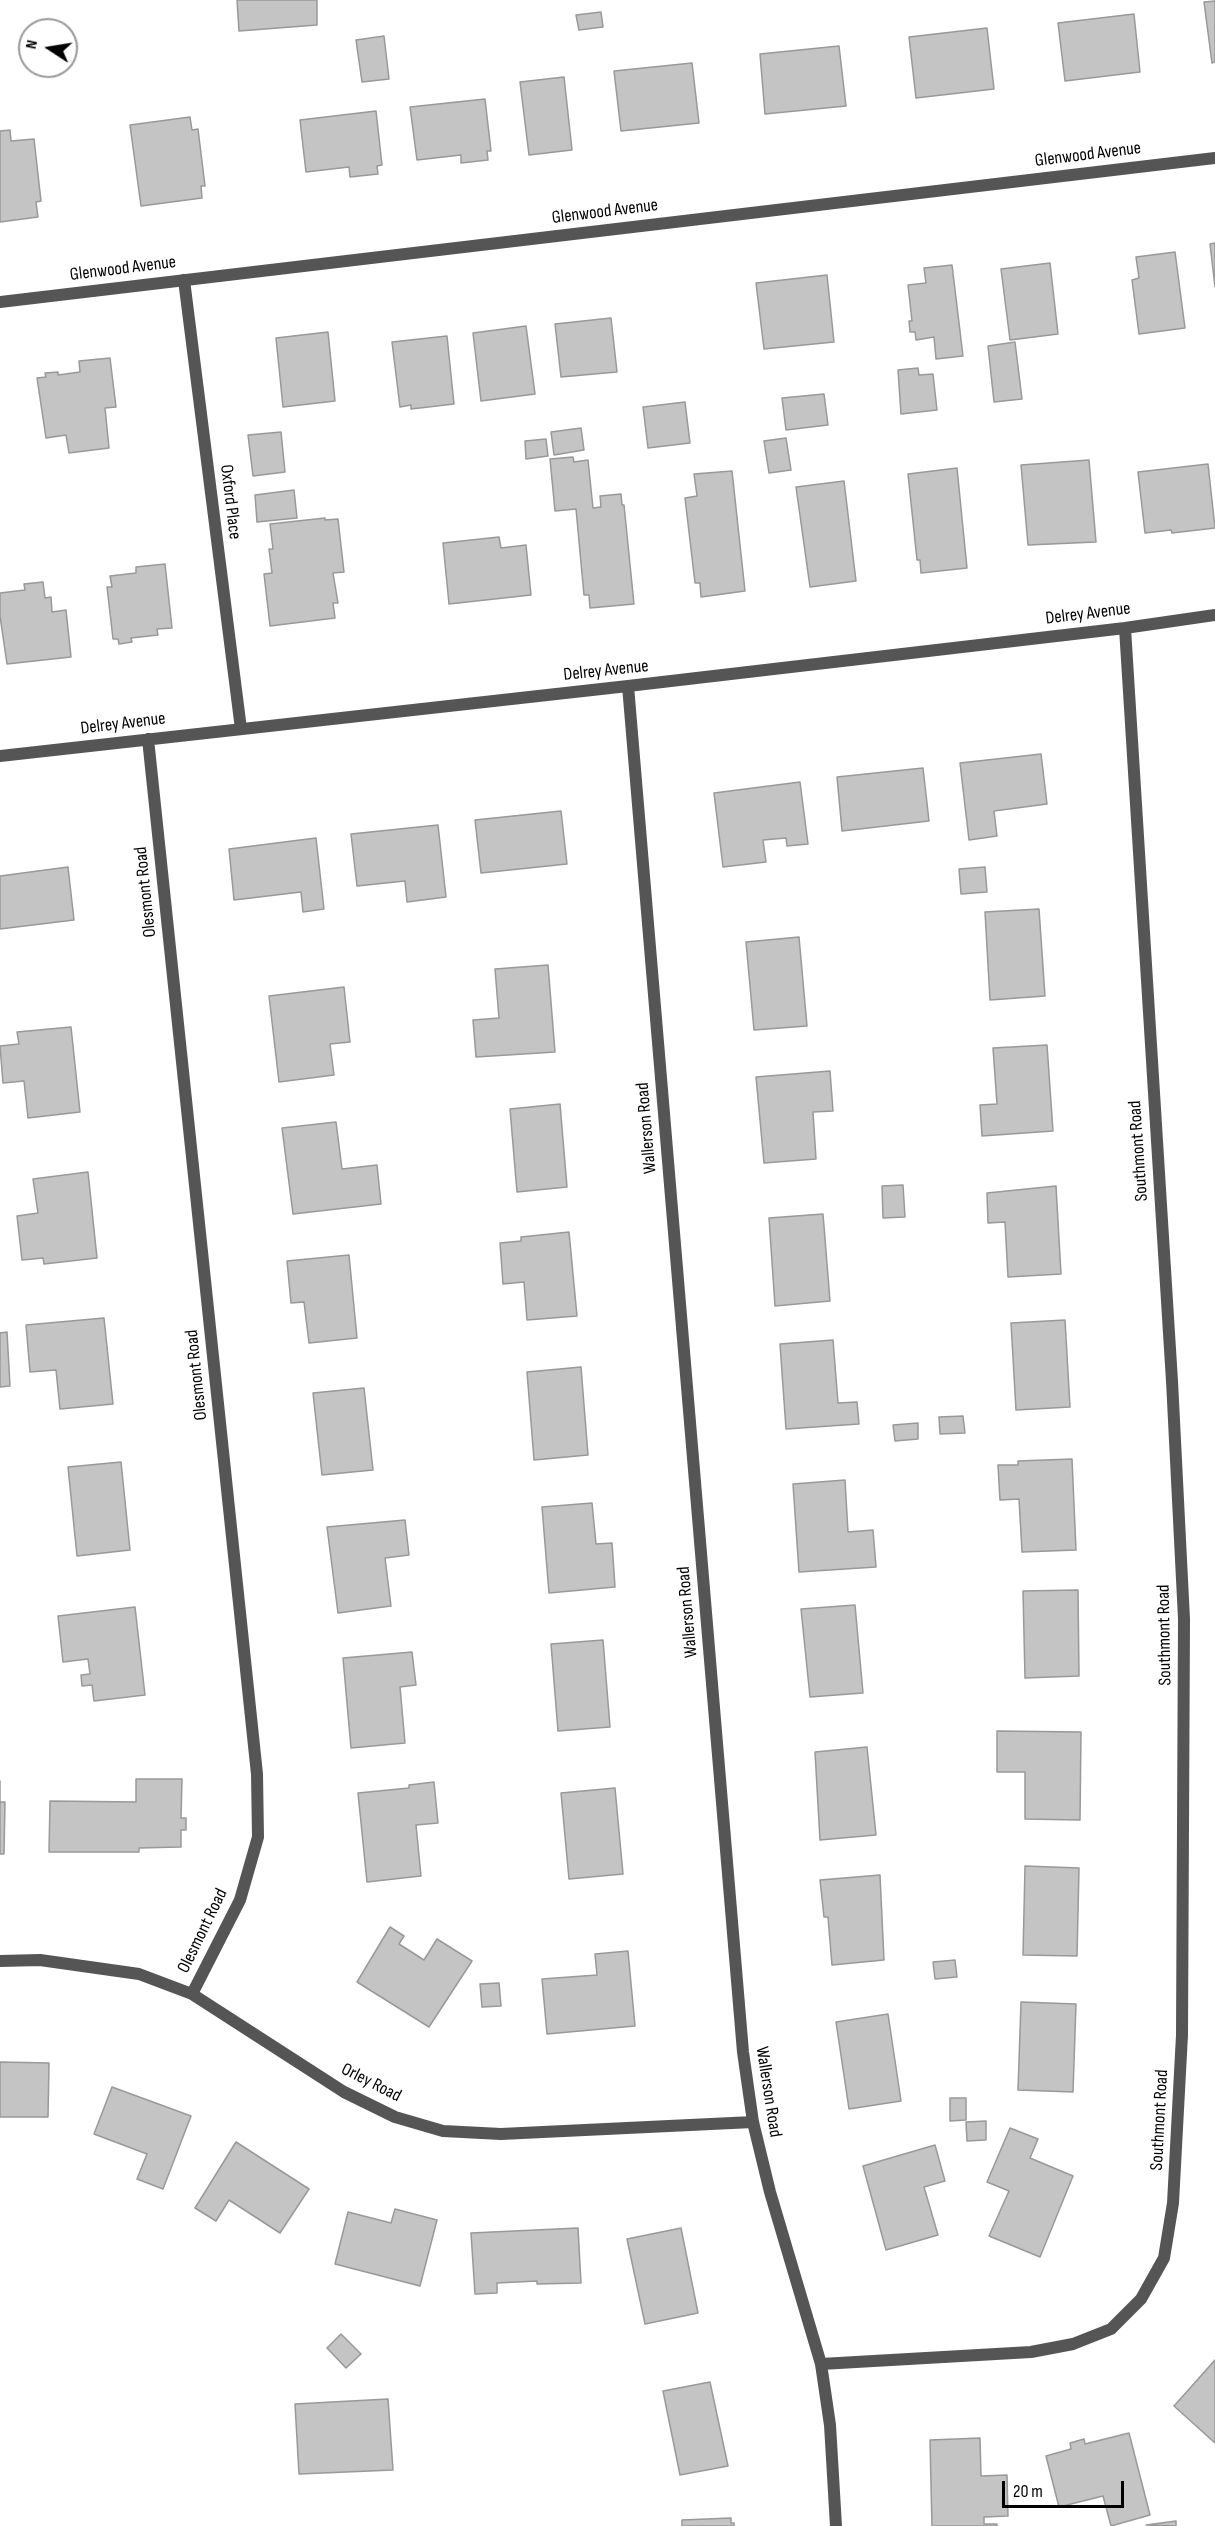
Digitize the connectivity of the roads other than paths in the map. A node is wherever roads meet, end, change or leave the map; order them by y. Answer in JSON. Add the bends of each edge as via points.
{"nodes":[{"id":1,"x":1215,"y":158,"type":"edge"},
{"id":2,"x":184,"y":280,"type":"junction"},
{"id":3,"x":0,"y":302,"type":"edge"},
{"id":4,"x":1215,"y":615,"type":"edge"},
{"id":5,"x":1125,"y":628,"type":"junction"},
{"id":6,"x":628,"y":686,"type":"junction"},
{"id":7,"x":241,"y":729,"type":"junction"},
{"id":8,"x":148,"y":739,"type":"junction"},
{"id":9,"x":0,"y":756,"type":"edge"},
{"id":10,"x":0,"y":1961,"type":"edge"},
{"id":11,"x":192,"y":1994,"type":"junction"},
{"id":12,"x":753,"y":2122,"type":"junction"},
{"id":13,"x":820,"y":2364,"type":"junction"},
{"id":14,"x":836,"y":2526,"type":"edge"}],
"edges":[{"from":1,"to":2,"type":"street","name":"Glenwood Avenue"},
{"from":2,"to":3,"type":"street","name":"Glenwood Avenue"},
{"from":2,"to":7,"type":"street","name":"Oxford Place"},
{"from":4,"to":5,"type":"street","name":"Delrey Avenue"},
{"from":5,"to":6,"type":"street","name":"Delrey Avenue"},
{"from":5,"to":13,"type":"street","name":"Southmont Road","via":[[1184,1619],[1182,2036],[1173,2203],[1164,2258],[1141,2299],[1111,2329],[1073,2344],[1031,2352]]},
{"from":6,"to":7,"type":"street","name":"Delrey Avenue"},
{"from":6,"to":12,"type":"street","name":"Wallerson Road","via":[[741,2028]]},
{"from":7,"to":8,"type":"street","name":"Delrey Avenue"},
{"from":8,"to":9,"type":"street","name":"Delrey Avenue"},
{"from":8,"to":11,"type":"street","name":"Olesmont Road","via":[[257,1774],[258,1837],[240,1900]]},
{"from":10,"to":11,"type":"street","name":"Orley Road","via":[[40,1960],[139,1974]]},
{"from":11,"to":12,"type":"street","name":"Orley Road","via":[[344,2092],[395,2117],[443,2131],[501,2134]]},
{"from":12,"to":13,"type":"street","name":"Wallerson Road"},
{"from":13,"to":14,"type":"street","name":"Wallerson Road","via":[[830,2425]]}]}
